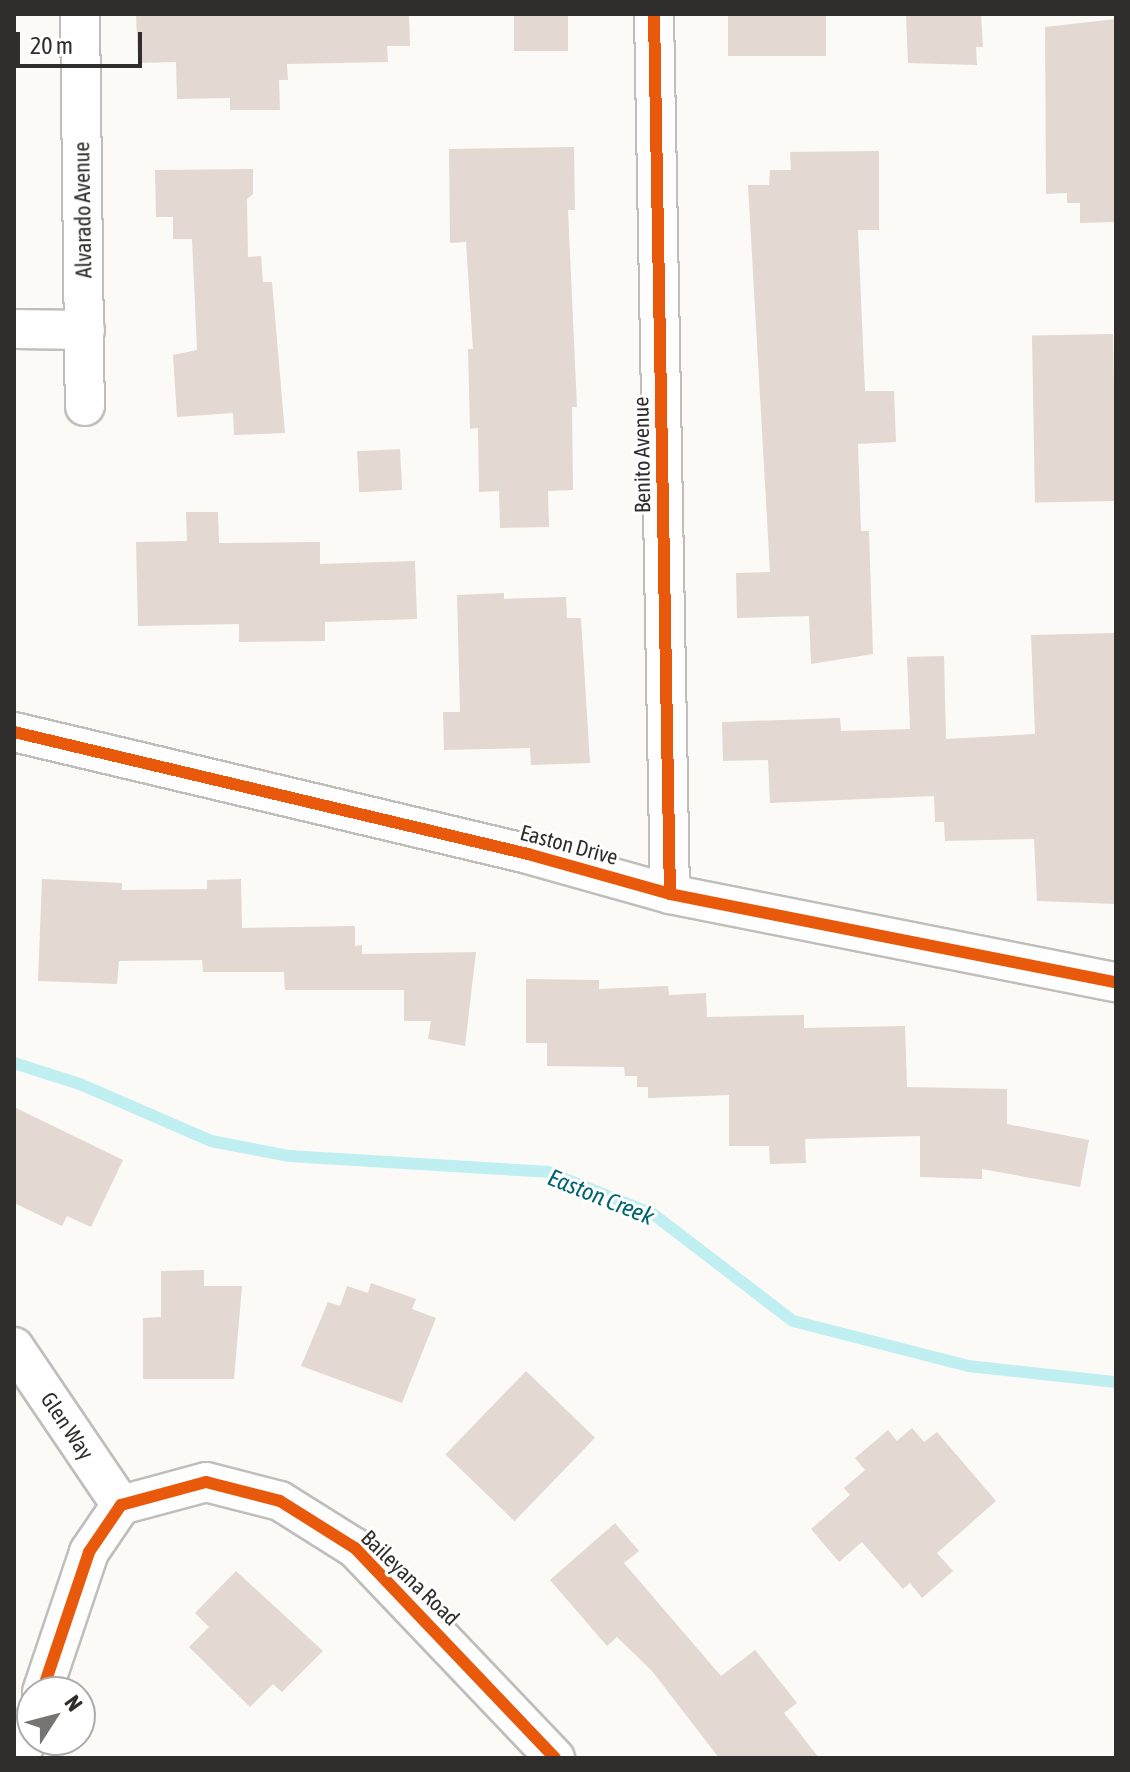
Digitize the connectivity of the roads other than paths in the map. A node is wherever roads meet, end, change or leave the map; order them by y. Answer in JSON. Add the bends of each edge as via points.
{"nodes":[{"id":1,"x":80,"y":14,"type":"edge"},
{"id":2,"x":654,"y":14,"type":"edge"},
{"id":3,"x":14,"y":329,"type":"edge"},
{"id":4,"x":85,"y":330,"type":"junction"},
{"id":5,"x":85,"y":406,"type":"dead end"},
{"id":6,"x":14,"y":732,"type":"edge"},
{"id":7,"x":670,"y":894,"type":"junction"},
{"id":8,"x":1116,"y":982,"type":"edge"},
{"id":9,"x":14,"y":1347,"type":"edge"},
{"id":10,"x":121,"y":1505,"type":"junction"},
{"id":11,"x":47,"y":1676,"type":"edge"},
{"id":12,"x":555,"y":1758,"type":"edge"}],
"edges":[{"from":1,"to":4,"type":"street","name":"Alvarado Avenue"},
{"from":2,"to":7,"type":"street","name":"Benito Avenue"},
{"from":3,"to":4,"type":"street"},
{"from":4,"to":5,"type":"street","name":"Alvarado Avenue"},
{"from":6,"to":7,"type":"street","name":"Easton Drive","via":[[528,854]]},
{"from":7,"to":8,"type":"street","name":"Easton Drive"},
{"from":9,"to":10,"type":"street","name":"Glen Way"},
{"from":10,"to":11,"type":"street","via":[[89,1552]]},
{"from":10,"to":12,"type":"street","name":"Baileyana Road","via":[[206,1482],[280,1501],[355,1548]]}]}
